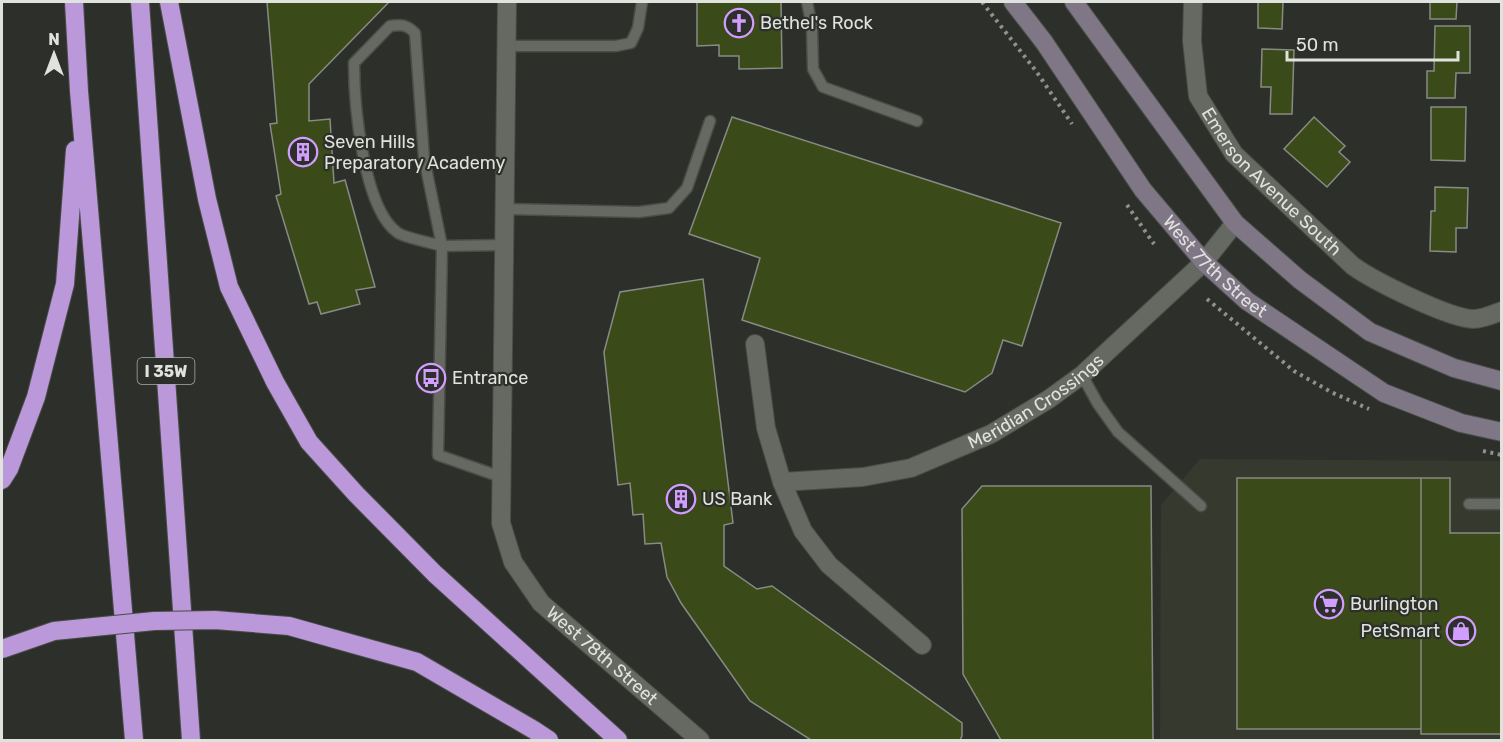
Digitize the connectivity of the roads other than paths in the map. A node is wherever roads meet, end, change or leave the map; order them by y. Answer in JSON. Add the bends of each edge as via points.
{"nodes":[{"id":1,"x":74,"y":2,"type":"edge"},
{"id":2,"x":141,"y":2,"type":"edge"},
{"id":3,"x":169,"y":2,"type":"edge"},
{"id":4,"x":507,"y":2,"type":"edge"},
{"id":5,"x":642,"y":2,"type":"edge"},
{"id":6,"x":807,"y":2,"type":"edge"},
{"id":7,"x":1013,"y":2,"type":"edge"},
{"id":8,"x":1074,"y":2,"type":"edge"},
{"id":9,"x":1192,"y":2,"type":"edge"},
{"id":10,"x":507,"y":46,"type":"junction"},
{"id":11,"x":79,"y":91,"type":"junction"},
{"id":12,"x":710,"y":121,"type":"dead end"},
{"id":13,"x":917,"y":121,"type":"dead end"},
{"id":14,"x":505,"y":209,"type":"junction"},
{"id":15,"x":1235,"y":223,"type":"junction"},
{"id":16,"x":505,"y":245,"type":"junction"},
{"id":17,"x":442,"y":246,"type":"junction"},
{"id":18,"x":1204,"y":262,"type":"junction"},
{"id":19,"x":1502,"y":311,"type":"edge"},
{"id":20,"x":754,"y":344,"type":"dead end"},
{"id":21,"x":1082,"y":375,"type":"junction"},
{"id":22,"x":1502,"y":381,"type":"edge"},
{"id":23,"x":1502,"y":432,"type":"edge"},
{"id":24,"x":501,"y":477,"type":"junction"},
{"id":25,"x":2,"y":480,"type":"edge"},
{"id":26,"x":782,"y":482,"type":"junction"},
{"id":27,"x":1468,"y":504,"type":"dead end"},
{"id":28,"x":1502,"y":504,"type":"edge"},
{"id":29,"x":1201,"y":506,"type":"dead end"},
{"id":30,"x":342,"y":641,"type":"junction"},
{"id":31,"x":922,"y":645,"type":"dead end"},
{"id":32,"x":2,"y":649,"type":"edge"},
{"id":33,"x":134,"y":741,"type":"edge"},
{"id":34,"x":191,"y":741,"type":"edge"},
{"id":35,"x":531,"y":741,"type":"edge"},
{"id":36,"x":549,"y":741,"type":"edge"},
{"id":37,"x":618,"y":741,"type":"edge"},
{"id":38,"x":700,"y":741,"type":"edge"}],
"edges":[{"from":1,"to":11,"type":"highway"},
{"from":2,"to":34,"type":"highway","number":"I 35W"},
{"from":3,"to":37,"type":"highway","via":[[207,200],[229,287],[309,442],[435,574]]},
{"from":4,"to":10,"type":"street","name":"West 78th Street"},
{"from":5,"to":10,"type":"lane","via":[[631,43]]},
{"from":6,"to":13,"type":"lane","via":[[813,69],[823,87]]},
{"from":7,"to":18,"type":"street","name":"West 77th Street","via":[[1143,190]]},
{"from":8,"to":15,"type":"street"},
{"from":9,"to":19,"type":"street","name":"Emerson Avenue South","via":[[1198,96],[1234,154],[1369,278],[1454,315],[1475,319]]},
{"from":10,"to":14,"type":"street","name":"West 78th Street"},
{"from":11,"to":25,"type":"highway","via":[[65,284],[36,397]]},
{"from":11,"to":33,"type":"highway"},
{"from":12,"to":14,"type":"lane","via":[[687,188],[669,208],[639,212]]},
{"from":14,"to":16,"type":"street","name":"West 78th Street"},
{"from":15,"to":18,"type":"street","name":"Meridian Crossings"},
{"from":15,"to":22,"type":"street","via":[[1300,280],[1370,332],[1454,368]]},
{"from":16,"to":17,"type":"lane"},
{"from":16,"to":24,"type":"street","name":"West 78th Street"},
{"from":17,"to":17,"type":"lane","via":[[424,158],[415,33],[398,24],[390,26],[354,63],[363,157],[378,209],[398,233]]},
{"from":17,"to":24,"type":"lane","via":[[438,455]]},
{"from":18,"to":21,"type":"street","name":"Meridian Crossings"},
{"from":18,"to":23,"type":"street","name":"West 77th Street","via":[[1247,301],[1384,393],[1461,423]]},
{"from":20,"to":26,"type":"street","via":[[766,428]]},
{"from":21,"to":26,"type":"street","name":"Meridian Crossings","via":[[991,434],[911,468],[863,477]]},
{"from":21,"to":29,"type":"lane","via":[[1118,432]]},
{"from":24,"to":38,"type":"street","name":"West 78th Street","via":[[501,523],[513,562],[542,603]]},
{"from":26,"to":31,"type":"street","via":[[803,531],[829,565]]},
{"from":27,"to":28,"type":"lane"},
{"from":30,"to":32,"type":"highway","bridge":true,"via":[[289,626],[215,620],[154,621],[54,631]]},
{"from":30,"to":35,"type":"highway","via":[[475,703]]},
{"from":30,"to":36,"type":"highway","via":[[417,662]]}]}
